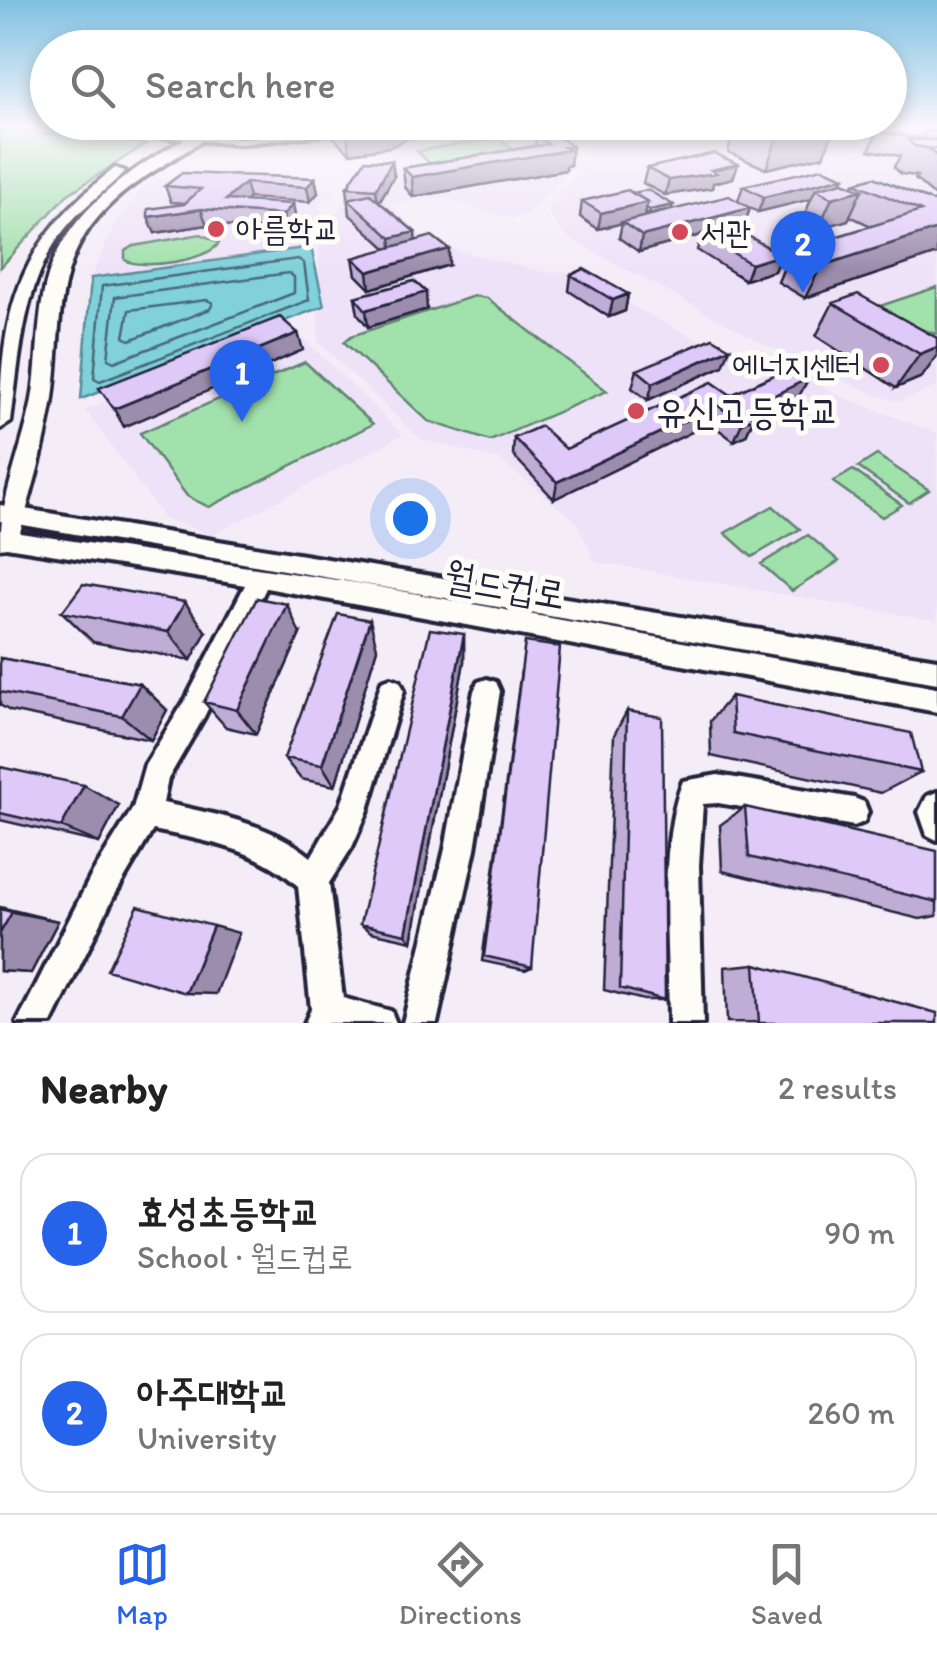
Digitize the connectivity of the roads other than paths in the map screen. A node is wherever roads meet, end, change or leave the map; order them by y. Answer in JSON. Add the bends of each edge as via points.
{"nodes":[{"id":1,"x":117,"y":174,"type":"edge"},
{"id":2,"x":140,"y":174,"type":"edge"},
{"id":3,"x":0,"y":422,"type":"edge"},
{"id":4,"x":4,"y":531,"type":"edge"},
{"id":5,"x":259,"y":579,"type":"junction"},
{"id":6,"x":937,"y":671,"type":"edge"},
{"id":7,"x":392,"y":690,"type":"dead end"},
{"id":8,"x":486,"y":691,"type":"dead end"},
{"id":9,"x":937,"y":700,"type":"edge"},
{"id":10,"x":937,"y":806,"type":"edge"},
{"id":11,"x":854,"y":812,"type":"dead end"},
{"id":12,"x":146,"y":814,"type":"junction"},
{"id":13,"x":937,"y":825,"type":"edge"},
{"id":14,"x":313,"y":879,"type":"junction"},
{"id":15,"x":325,"y":1018,"type":"edge"},
{"id":16,"x":34,"y":1023,"type":"edge"},
{"id":17,"x":379,"y":1023,"type":"edge"},
{"id":18,"x":420,"y":1023,"type":"edge"},
{"id":19,"x":686,"y":1023,"type":"edge"}],
"edges":[{"from":1,"to":3,"type":"main road","via":[[65,218],[30,271],[18,303]]},
{"from":2,"to":4,"type":"main road","via":[[111,196],[64,254],[52,293],[45,387],[26,476]]},
{"from":4,"to":5,"type":"street","name":"월드컵로"},
{"from":4,"to":6,"type":"street","name":"월드컵로"},
{"from":5,"to":9,"type":"street","name":"월드컵로"},
{"from":5,"to":12,"type":"street","via":[[155,775]]},
{"from":7,"to":14,"type":"street","via":[[353,816]]},
{"from":8,"to":18,"type":"street","via":[[460,848]]},
{"from":10,"to":13,"type":"street"},
{"from":11,"to":19,"type":"street","via":[[718,788],[693,791],[685,837]]},
{"from":12,"to":14,"type":"street","via":[[248,838],[299,863]]},
{"from":12,"to":16,"type":"street"},
{"from":14,"to":15,"type":"street"},
{"from":15,"to":17,"type":"street"}]}
